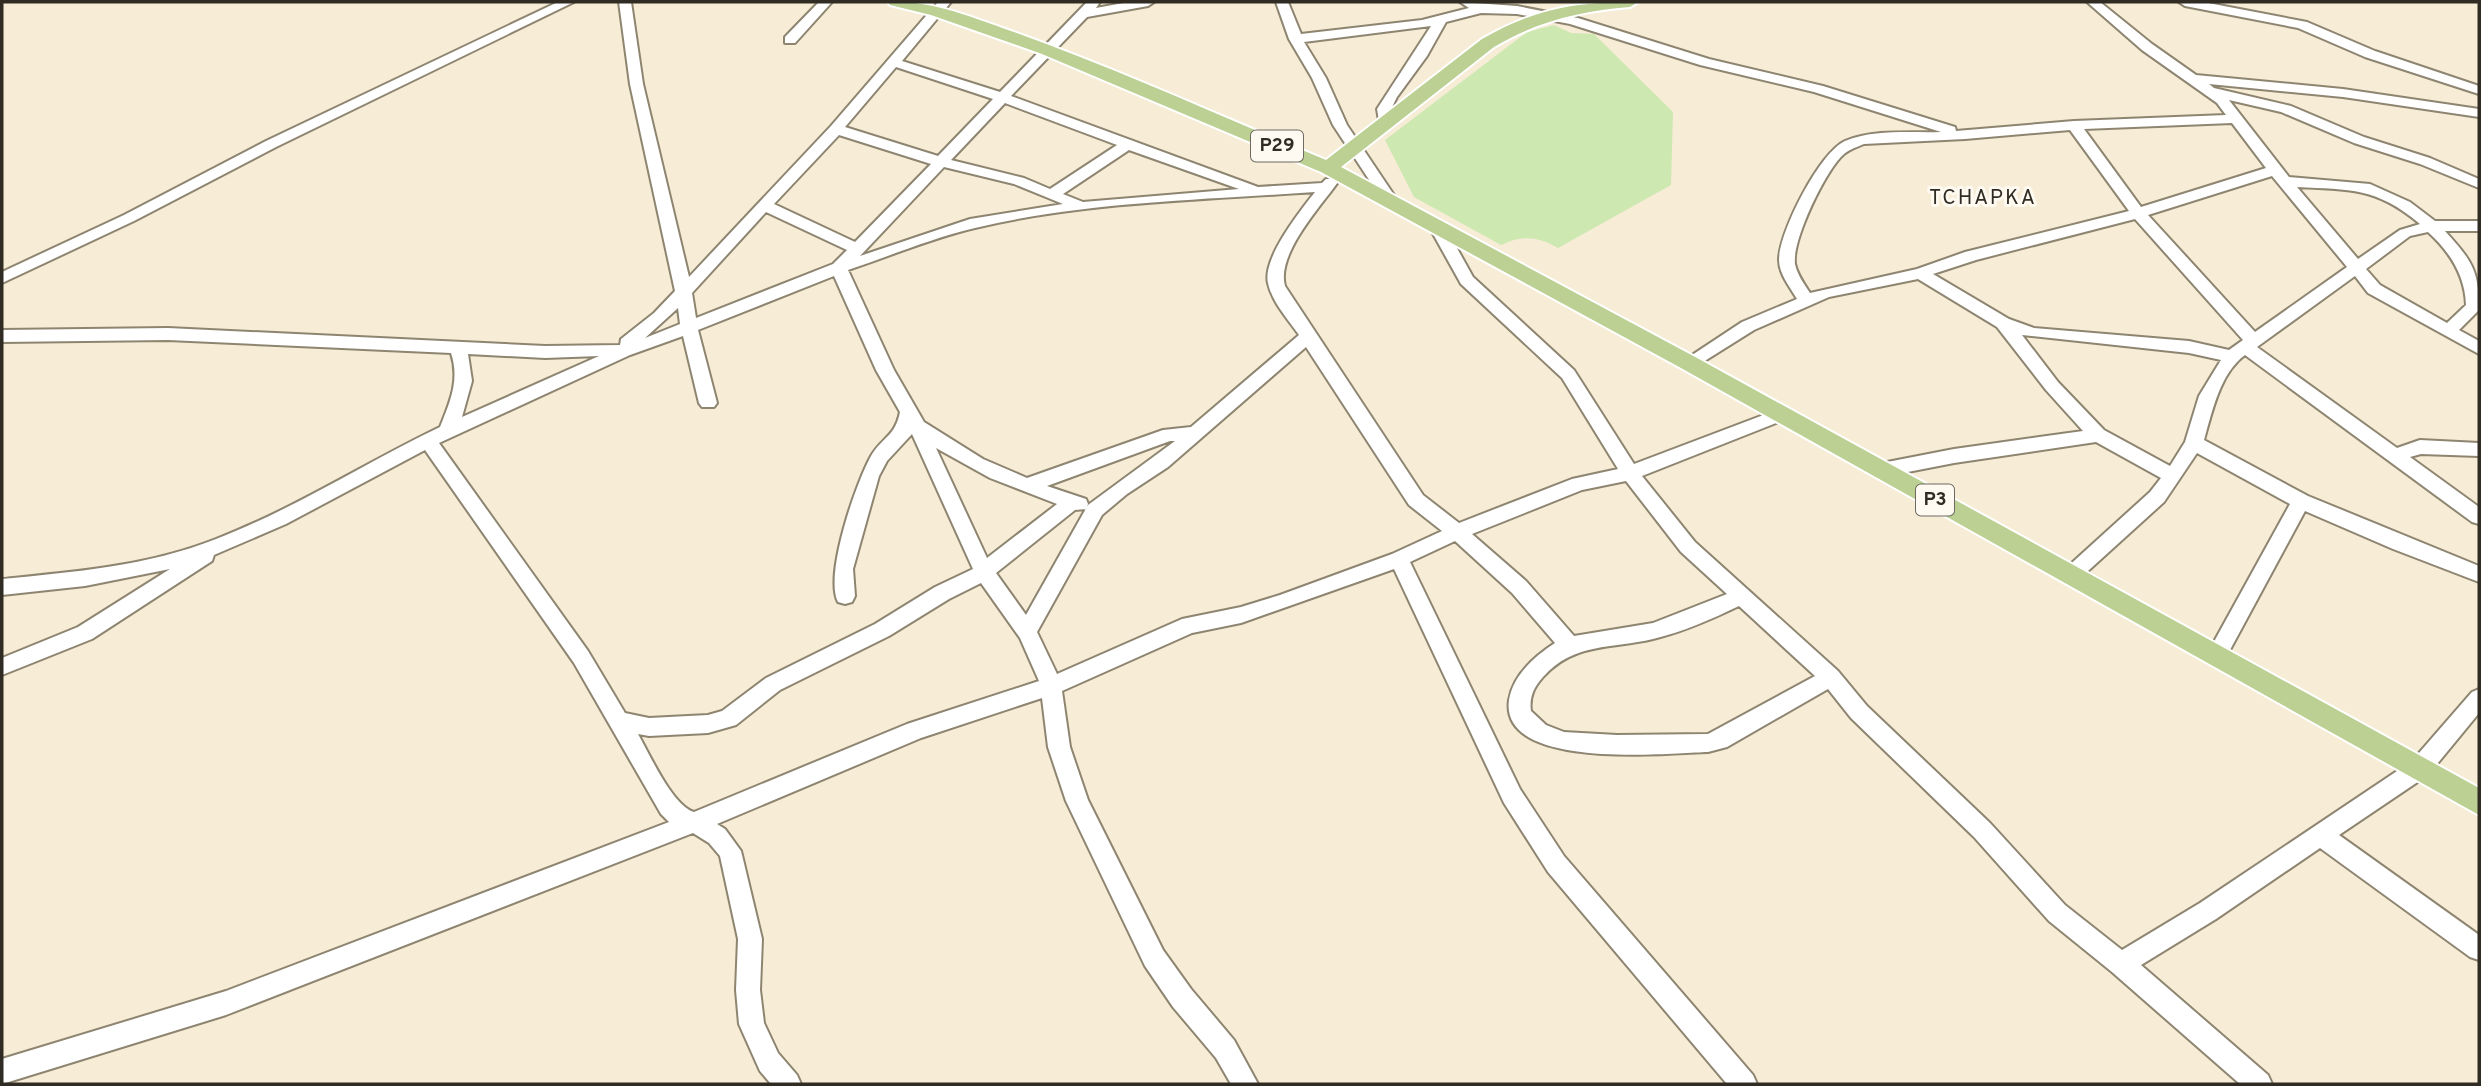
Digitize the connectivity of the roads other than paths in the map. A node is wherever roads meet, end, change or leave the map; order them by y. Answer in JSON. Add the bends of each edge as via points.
{"nodes":[{"id":1,"x":568,"y":2,"type":"edge"},
{"id":2,"x":625,"y":2,"type":"edge"},
{"id":3,"x":826,"y":2,"type":"edge"},
{"id":4,"x":896,"y":2,"type":"edge"},
{"id":5,"x":1094,"y":2,"type":"edge"},
{"id":6,"x":1148,"y":2,"type":"edge"},
{"id":7,"x":1282,"y":2,"type":"edge"},
{"id":8,"x":1466,"y":2,"type":"edge"},
{"id":9,"x":1630,"y":2,"type":"edge"},
{"id":10,"x":2093,"y":2,"type":"edge"},
{"id":11,"x":2185,"y":2,"type":"edge"},
{"id":12,"x":940,"y":5,"type":"edge"},
{"id":13,"x":1486,"y":9,"type":"junction"},
{"id":14,"x":1083,"y":13,"type":"junction"},
{"id":15,"x":1545,"y":14,"type":"junction"},
{"id":16,"x":1440,"y":21,"type":"junction"},
{"id":17,"x":1513,"y":28,"type":"junction"},
{"id":18,"x":1296,"y":39,"type":"junction"},
{"id":19,"x":790,"y":40,"type":"dead end"},
{"id":20,"x":1048,"y":50,"type":"junction"},
{"id":21,"x":892,"y":62,"type":"junction"},
{"id":22,"x":2191,"y":78,"type":"junction"},
{"id":23,"x":2479,"y":90,"type":"edge"},
{"id":24,"x":2212,"y":92,"type":"junction"},
{"id":25,"x":1001,"y":97,"type":"junction"},
{"id":26,"x":2479,"y":113,"type":"edge"},
{"id":27,"x":2236,"y":119,"type":"junction"},
{"id":28,"x":1386,"y":121,"type":"junction"},
{"id":29,"x":2074,"y":125,"type":"junction"},
{"id":30,"x":836,"y":129,"type":"junction"},
{"id":31,"x":1965,"y":135,"type":"junction"},
{"id":32,"x":1128,"y":144,"type":"junction"},
{"id":33,"x":1356,"y":145,"type":"junction"},
{"id":34,"x":940,"y":162,"type":"junction"},
{"id":35,"x":1331,"y":176,"type":"junction"},
{"id":36,"x":2279,"y":176,"type":"junction"},
{"id":37,"x":2479,"y":184,"type":"edge"},
{"id":38,"x":1263,"y":192,"type":"junction"},
{"id":39,"x":1052,"y":194,"type":"junction"},
{"id":40,"x":1390,"y":201,"type":"junction"},
{"id":41,"x":763,"y":205,"type":"junction"},
{"id":42,"x":1082,"y":207,"type":"junction"},
{"id":43,"x":2138,"y":213,"type":"junction"},
{"id":44,"x":1435,"y":223,"type":"junction"},
{"id":45,"x":2432,"y":226,"type":"junction"},
{"id":46,"x":2479,"y":226,"type":"edge"},
{"id":47,"x":858,"y":249,"type":"junction"},
{"id":48,"x":2356,"y":266,"type":"junction"},
{"id":49,"x":839,"y":268,"type":"junction"},
{"id":50,"x":1920,"y":273,"type":"junction"},
{"id":51,"x":2,"y":278,"type":"edge"},
{"id":52,"x":684,"y":289,"type":"junction"},
{"id":53,"x":1806,"y":300,"type":"junction"},
{"id":54,"x":2003,"y":323,"type":"junction"},
{"id":55,"x":689,"y":327,"type":"junction"},
{"id":56,"x":2448,"y":331,"type":"junction"},
{"id":57,"x":2,"y":336,"type":"edge"},
{"id":58,"x":1307,"y":337,"type":"junction"},
{"id":59,"x":2244,"y":348,"type":"junction"},
{"id":60,"x":2479,"y":348,"type":"edge"},
{"id":61,"x":622,"y":349,"type":"junction"},
{"id":62,"x":458,"y":350,"type":"junction"},
{"id":63,"x":1689,"y":363,"type":"junction"},
{"id":64,"x":708,"y":403,"type":"dead end"},
{"id":65,"x":1780,"y":415,"type":"junction"},
{"id":66,"x":913,"y":419,"type":"junction"},
{"id":67,"x":447,"y":430,"type":"junction"},
{"id":68,"x":1193,"y":433,"type":"junction"},
{"id":69,"x":2098,"y":435,"type":"junction"},
{"id":70,"x":428,"y":441,"type":"junction"},
{"id":71,"x":2194,"y":443,"type":"junction"},
{"id":72,"x":2479,"y":449,"type":"edge"},
{"id":73,"x":2395,"y":456,"type":"junction"},
{"id":74,"x":1882,"y":470,"type":"junction"},
{"id":75,"x":1630,"y":473,"type":"junction"},
{"id":76,"x":2173,"y":477,"type":"junction"},
{"id":77,"x":1025,"y":486,"type":"junction"},
{"id":78,"x":2301,"y":501,"type":"junction"},
{"id":79,"x":1072,"y":502,"type":"junction"},
{"id":80,"x":1095,"y":510,"type":"junction"},
{"id":81,"x":2479,"y":517,"type":"edge"},
{"id":82,"x":1457,"y":532,"type":"junction"},
{"id":83,"x":220,"y":545,"type":"junction"},
{"id":84,"x":1399,"y":559,"type":"junction"},
{"id":85,"x":984,"y":572,"type":"junction"},
{"id":86,"x":2479,"y":574,"type":"edge"},
{"id":87,"x":2071,"y":575,"type":"junction"},
{"id":88,"x":2,"y":587,"type":"edge"},
{"id":89,"x":845,"y":596,"type":"dead end"},
{"id":90,"x":1741,"y":596,"type":"junction"},
{"id":91,"x":1027,"y":632,"type":"junction"},
{"id":92,"x":85,"y":633,"type":"junction"},
{"id":93,"x":1570,"y":646,"type":"junction"},
{"id":94,"x":2217,"y":655,"type":"junction"},
{"id":95,"x":2,"y":667,"type":"edge"},
{"id":96,"x":1831,"y":677,"type":"junction"},
{"id":97,"x":2,"y":681,"type":"edge"},
{"id":98,"x":1051,"y":686,"type":"junction"},
{"id":99,"x":2479,"y":698,"type":"edge"},
{"id":100,"x":617,"y":720,"type":"junction"},
{"id":101,"x":2420,"y":768,"type":"junction"},
{"id":102,"x":2479,"y":802,"type":"edge"},
{"id":103,"x":695,"y":821,"type":"junction"},
{"id":104,"x":2319,"y":834,"type":"junction"},
{"id":105,"x":2479,"y":949,"type":"edge"},
{"id":106,"x":2121,"y":964,"type":"junction"},
{"id":107,"x":2,"y":1072,"type":"edge"},
{"id":108,"x":788,"y":1084,"type":"edge"},
{"id":109,"x":1245,"y":1084,"type":"edge"},
{"id":110,"x":1744,"y":1084,"type":"edge"},
{"id":111,"x":2259,"y":1084,"type":"edge"}],
"edges":[{"from":1,"to":51,"type":"street"},
{"from":2,"to":52,"type":"street","via":[[634,72]]},
{"from":3,"to":19,"type":"street"},
{"from":4,"to":12,"type":"main road","number":"P29"},
{"from":5,"to":14,"type":"street"},
{"from":6,"to":14,"type":"street"},
{"from":7,"to":18,"type":"street"},
{"from":8,"to":13,"type":"street"},
{"from":9,"to":15,"type":"main road","number":"P29"},
{"from":10,"to":22,"type":"street"},
{"from":11,"to":23,"type":"street","via":[[2302,26]]},
{"from":12,"to":20,"type":"main road","number":"P29"},
{"from":12,"to":21,"type":"street"},
{"from":13,"to":15,"type":"street"},
{"from":13,"to":16,"type":"street"},
{"from":13,"to":17,"type":"street"},
{"from":14,"to":20,"type":"street"},
{"from":15,"to":17,"type":"main road","number":"P29"},
{"from":15,"to":31,"type":"street","via":[[1705,62],[1818,89]]},
{"from":16,"to":18,"type":"street"},
{"from":16,"to":28,"type":"street","via":[[1390,97],[1384,109]]},
{"from":17,"to":28,"type":"main road","number":"P29"},
{"from":18,"to":33,"type":"street","via":[[1340,125]]},
{"from":20,"to":25,"type":"street"},
{"from":20,"to":35,"type":"main road","number":"P29"},
{"from":21,"to":25,"type":"street"},
{"from":21,"to":30,"type":"street"},
{"from":22,"to":24,"type":"street"},
{"from":22,"to":26,"type":"street"},
{"from":24,"to":27,"type":"street"},
{"from":24,"to":37,"type":"street","via":[[2286,109]]},
{"from":25,"to":32,"type":"street"},
{"from":25,"to":34,"type":"street"},
{"from":27,"to":29,"type":"street"},
{"from":27,"to":36,"type":"street"},
{"from":28,"to":33,"type":"main road","number":"P29"},
{"from":29,"to":31,"type":"street"},
{"from":29,"to":43,"type":"street"},
{"from":30,"to":34,"type":"street"},
{"from":30,"to":41,"type":"street"},
{"from":31,"to":53,"type":"street","via":[[1863,140],[1836,153],[1795,227],[1786,258]]},
{"from":32,"to":38,"type":"street"},
{"from":32,"to":39,"type":"street"},
{"from":33,"to":35,"type":"main road","number":"P29"},
{"from":33,"to":40,"type":"street"},
{"from":34,"to":39,"type":"street"},
{"from":34,"to":47,"type":"street"},
{"from":35,"to":38,"type":"street"},
{"from":35,"to":40,"type":"main road","number":"P3"},
{"from":35,"to":58,"type":"street","via":[[1284,250],[1274,281]]},
{"from":36,"to":43,"type":"street"},
{"from":36,"to":45,"type":"street","via":[[2371,188]]},
{"from":36,"to":48,"type":"street"},
{"from":38,"to":42,"type":"street"},
{"from":39,"to":42,"type":"street"},
{"from":40,"to":44,"type":"main road","number":"P3"},
{"from":41,"to":47,"type":"street"},
{"from":41,"to":52,"type":"street"},
{"from":42,"to":49,"type":"street","via":[[970,224]]},
{"from":43,"to":50,"type":"street"},
{"from":43,"to":59,"type":"street"},
{"from":44,"to":63,"type":"main road","number":"P3"},
{"from":44,"to":75,"type":"street","via":[[1466,280],[1568,374]]},
{"from":45,"to":46,"type":"street"},
{"from":45,"to":48,"type":"street","via":[[2405,233]]},
{"from":45,"to":56,"type":"street","via":[[2475,282],[2474,306]]},
{"from":47,"to":49,"type":"street"},
{"from":48,"to":56,"type":"street","via":[[2374,289]]},
{"from":48,"to":59,"type":"street"},
{"from":49,"to":55,"type":"street"},
{"from":49,"to":66,"type":"street","via":[[885,370]]},
{"from":50,"to":53,"type":"street"},
{"from":50,"to":54,"type":"street"},
{"from":52,"to":55,"type":"street"},
{"from":52,"to":61,"type":"street"},
{"from":53,"to":63,"type":"street","via":[[1748,326]]},
{"from":54,"to":59,"type":"street","via":[[2057,337]]},
{"from":54,"to":69,"type":"street"},
{"from":55,"to":61,"type":"street"},
{"from":55,"to":64,"type":"street"},
{"from":56,"to":60,"type":"street"},
{"from":57,"to":62,"type":"street","via":[[168,334]]},
{"from":58,"to":68,"type":"street"},
{"from":58,"to":82,"type":"street","via":[[1416,500]]},
{"from":59,"to":71,"type":"street","via":[[2208,396]]},
{"from":59,"to":73,"type":"street"},
{"from":61,"to":62,"type":"street"},
{"from":61,"to":67,"type":"street"},
{"from":62,"to":67,"type":"street","via":[[466,377]]},
{"from":63,"to":65,"type":"main road","number":"P3"},
{"from":65,"to":74,"type":"main road","number":"P3"},
{"from":65,"to":75,"type":"street"},
{"from":66,"to":77,"type":"street","via":[[969,461]]},
{"from":66,"to":85,"type":"street"},
{"from":66,"to":89,"type":"street","via":[[870,476],[843,569]]},
{"from":67,"to":70,"type":"street"},
{"from":68,"to":77,"type":"street","via":[[1169,435]]},
{"from":68,"to":80,"type":"street","via":[[1150,472]]},
{"from":69,"to":74,"type":"street"},
{"from":69,"to":76,"type":"street"},
{"from":70,"to":83,"type":"street"},
{"from":70,"to":100,"type":"street","via":[[581,657]]},
{"from":71,"to":76,"type":"street"},
{"from":71,"to":78,"type":"street"},
{"from":72,"to":73,"type":"street","via":[[2420,447]]},
{"from":73,"to":81,"type":"street"},
{"from":74,"to":87,"type":"main road","number":"P3"},
{"from":75,"to":82,"type":"street","via":[[1579,484]]},
{"from":75,"to":90,"type":"street","via":[[1688,547]]},
{"from":76,"to":87,"type":"street"},
{"from":77,"to":79,"type":"street"},
{"from":78,"to":86,"type":"street"},
{"from":78,"to":94,"type":"street"},
{"from":79,"to":80,"type":"street"},
{"from":79,"to":85,"type":"street"},
{"from":80,"to":91,"type":"street"},
{"from":82,"to":84,"type":"street"},
{"from":82,"to":93,"type":"street","via":[[1518,587]]},
{"from":83,"to":88,"type":"street","via":[[142,568]]},
{"from":83,"to":92,"type":"street"},
{"from":84,"to":98,"type":"street","via":[[1252,612],[1189,625]]},
{"from":84,"to":110,"type":"street","via":[[1512,796],[1556,864]]},
{"from":85,"to":91,"type":"street"},
{"from":85,"to":100,"type":"street","via":[[773,684],[728,719],[649,727]]},
{"from":87,"to":94,"type":"main road","number":"P3"},
{"from":90,"to":93,"type":"street","via":[[1653,631]]},
{"from":90,"to":96,"type":"street"},
{"from":91,"to":98,"type":"street"},
{"from":92,"to":95,"type":"street"},
{"from":92,"to":97,"type":"street"},
{"from":93,"to":96,"type":"street","via":[[1531,675],[1518,701],[1520,712],[1536,731],[1565,741],[1708,743]]},
{"from":94,"to":101,"type":"main road","number":"P3"},
{"from":96,"to":106,"type":"street","via":[[1859,712],[1983,830],[2057,913]]},
{"from":98,"to":103,"type":"street","via":[[915,731]]},
{"from":98,"to":109,"type":"street","via":[[1059,747],[1077,801],[1154,958],[1225,1049]]},
{"from":99,"to":101,"type":"street"},
{"from":100,"to":103,"type":"street","via":[[669,807],[679,817]]},
{"from":101,"to":102,"type":"main road","number":"P3"},
{"from":101,"to":104,"type":"street"},
{"from":103,"to":107,"type":"street","via":[[226,1003]]},
{"from":103,"to":108,"type":"street","via":[[730,851],[750,939],[752,1024],[768,1062]]},
{"from":104,"to":105,"type":"street"},
{"from":104,"to":106,"type":"street"},
{"from":106,"to":111,"type":"street"}]}
